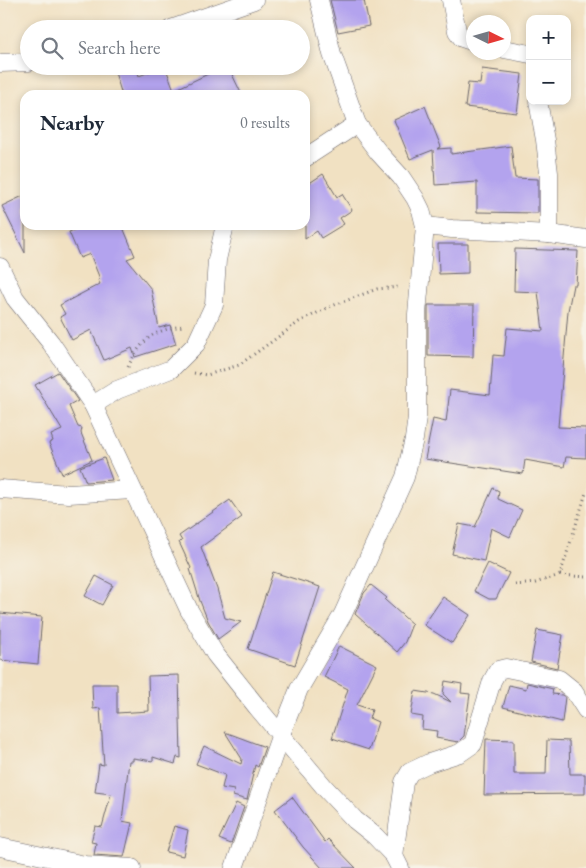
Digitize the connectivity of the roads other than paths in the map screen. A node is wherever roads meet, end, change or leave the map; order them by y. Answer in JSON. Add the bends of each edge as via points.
{"nodes":[{"id":1,"x":254,"y":0,"type":"edge"},
{"id":2,"x":319,"y":0,"type":"edge"},
{"id":3,"x":451,"y":0,"type":"edge"},
{"id":4,"x":197,"y":20,"type":"edge"},
{"id":5,"x":466,"y":39,"type":"edge"},
{"id":6,"x":511,"y":50,"type":"edge"},
{"id":7,"x":526,"y":53,"type":"edge"},
{"id":8,"x":20,"y":62,"type":"edge"},
{"id":9,"x":0,"y":63,"type":"edge"},
{"id":10,"x":539,"y":105,"type":"edge"},
{"id":11,"x":357,"y":124,"type":"junction"},
{"id":12,"x":310,"y":155,"type":"edge"},
{"id":13,"x":425,"y":226,"type":"junction"},
{"id":14,"x":224,"y":230,"type":"edge"},
{"id":15,"x":549,"y":234,"type":"junction"},
{"id":16,"x":586,"y":239,"type":"edge"},
{"id":17,"x":0,"y":267,"type":"edge"},
{"id":18,"x":93,"y":405,"type":"junction"},
{"id":19,"x":0,"y":489,"type":"edge"},
{"id":20,"x":132,"y":490,"type":"junction"},
{"id":21,"x":586,"y":710,"type":"edge"},
{"id":22,"x":281,"y":734,"type":"junction"},
{"id":23,"x":0,"y":847,"type":"edge"},
{"id":24,"x":397,"y":862,"type":"edge"},
{"id":25,"x":132,"y":868,"type":"edge"},
{"id":26,"x":234,"y":868,"type":"edge"}],
"edges":[{"from":1,"to":4,"type":"street"},
{"from":2,"to":11,"type":"street","via":[[332,54]]},
{"from":3,"to":5,"type":"street","via":[[457,31]]},
{"from":6,"to":7,"type":"street"},
{"from":8,"to":9,"type":"street"},
{"from":10,"to":15,"type":"street","via":[[549,173]]},
{"from":11,"to":12,"type":"street"},
{"from":11,"to":13,"type":"street","via":[[401,177],[421,210]]},
{"from":13,"to":15,"type":"street"},
{"from":13,"to":22,"type":"street","via":[[417,314],[417,417],[405,477],[343,614],[299,689]]},
{"from":14,"to":18,"type":"street","via":[[217,260],[214,305],[196,344],[171,369],[117,390]]},
{"from":15,"to":16,"type":"street"},
{"from":17,"to":18,"type":"street","via":[[14,298],[51,343]]},
{"from":18,"to":20,"type":"street"},
{"from":19,"to":20,"type":"street","via":[[69,494]]},
{"from":20,"to":22,"type":"street","via":[[189,610],[215,654]]},
{"from":21,"to":24,"type":"street","via":[[574,691],[559,679],[506,668],[498,670],[473,744],[460,753],[410,772],[404,782]]},
{"from":22,"to":24,"type":"street","via":[[326,789]]},
{"from":22,"to":26,"type":"street"},
{"from":23,"to":25,"type":"street","via":[[85,865]]}]}
